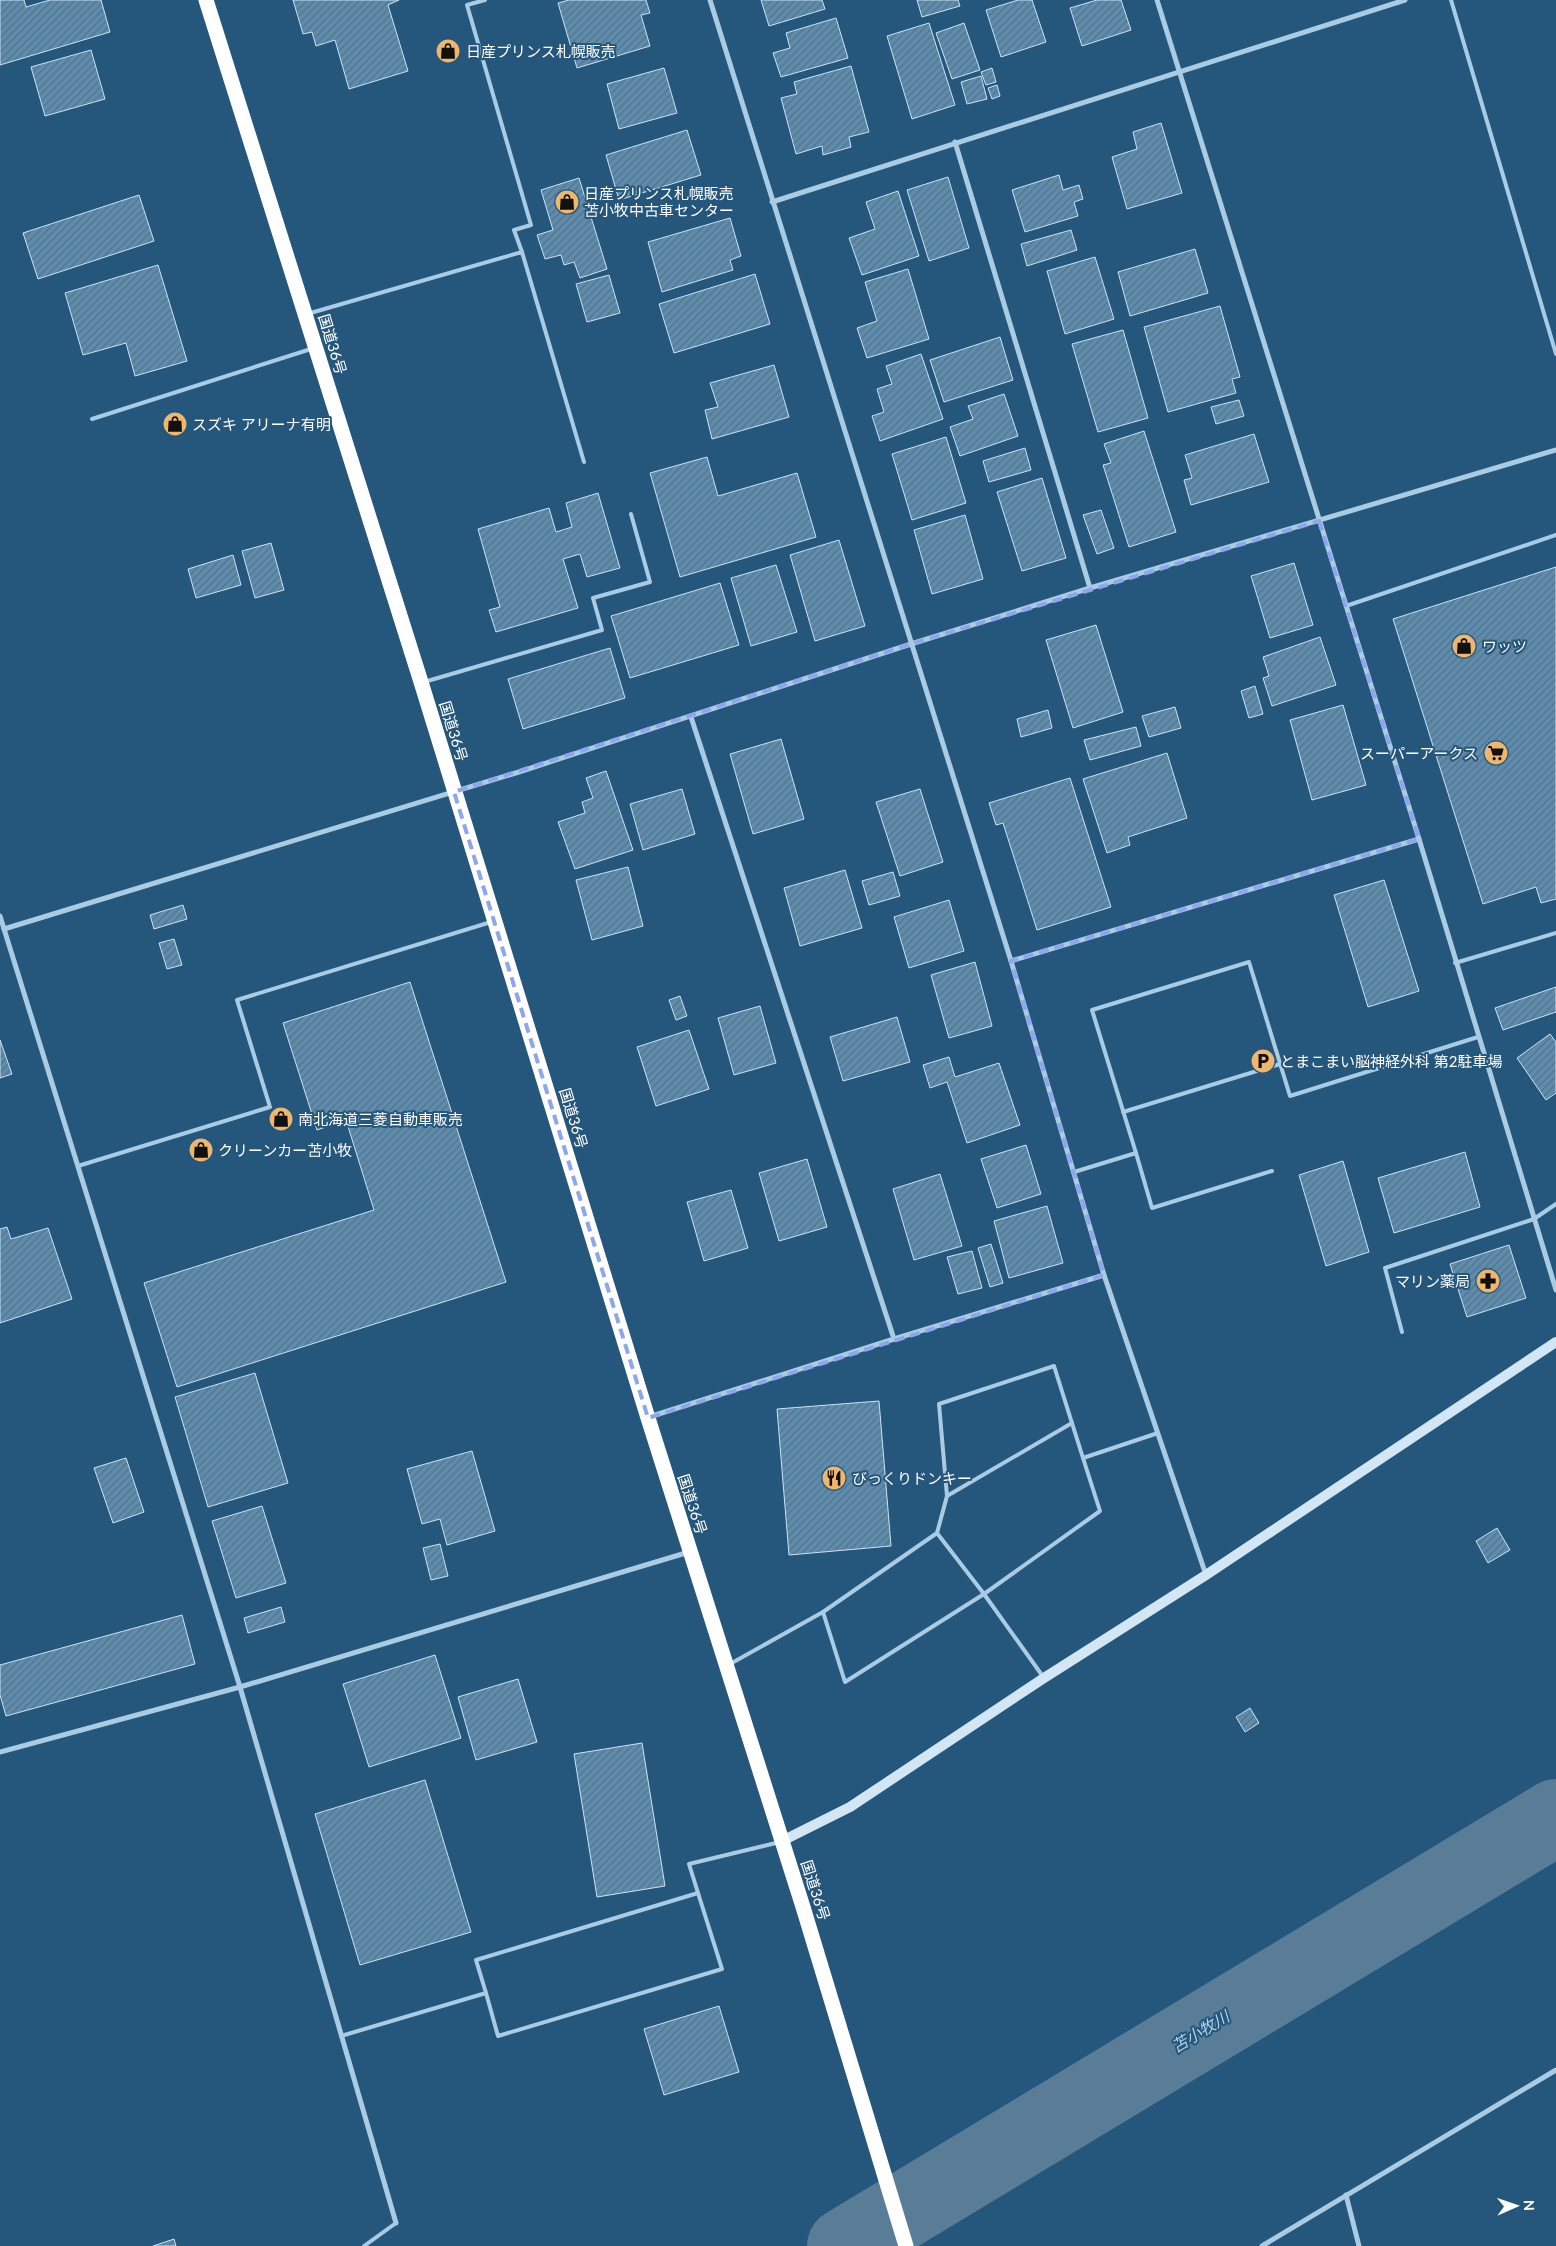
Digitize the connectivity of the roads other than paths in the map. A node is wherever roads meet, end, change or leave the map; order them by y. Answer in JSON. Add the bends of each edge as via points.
{"nodes":[{"id":1,"x":206,"y":0,"type":"edge"},
{"id":2,"x":485,"y":0,"type":"edge"},
{"id":3,"x":710,"y":0,"type":"edge"},
{"id":4,"x":1157,"y":0,"type":"edge"},
{"id":5,"x":1405,"y":0,"type":"edge"},
{"id":6,"x":1451,"y":0,"type":"edge"},
{"id":7,"x":1180,"y":73,"type":"junction"},
{"id":8,"x":955,"y":142,"type":"junction"},
{"id":9,"x":772,"y":202,"type":"junction"},
{"id":10,"x":522,"y":252,"type":"junction"},
{"id":11,"x":305,"y":315,"type":"junction"},
{"id":12,"x":316,"y":348,"type":"junction"},
{"id":13,"x":1556,"y":354,"type":"edge"},
{"id":14,"x":92,"y":419,"type":"dead end"},
{"id":15,"x":1556,"y":450,"type":"edge"},
{"id":16,"x":584,"y":462,"type":"dead end"},
{"id":17,"x":631,"y":514,"type":"dead end"},
{"id":18,"x":1319,"y":521,"type":"junction"},
{"id":19,"x":1556,"y":535,"type":"edge"},
{"id":20,"x":1090,"y":588,"type":"junction"},
{"id":21,"x":1346,"y":606,"type":"junction"},
{"id":22,"x":911,"y":644,"type":"junction"},
{"id":23,"x":421,"y":682,"type":"junction"},
{"id":24,"x":691,"y":717,"type":"junction"},
{"id":25,"x":454,"y":792,"type":"junction"},
{"id":26,"x":1419,"y":839,"type":"junction"},
{"id":27,"x":0,"y":916,"type":"edge"},
{"id":28,"x":495,"y":921,"type":"junction"},
{"id":29,"x":4,"y":929,"type":"junction"},
{"id":30,"x":1556,"y":933,"type":"edge"},
{"id":31,"x":1011,"y":961,"type":"junction"},
{"id":32,"x":1455,"y":963,"type":"junction"},
{"id":33,"x":1478,"y":1038,"type":"junction"},
{"id":34,"x":1280,"y":1064,"type":"junction"},
{"id":35,"x":1124,"y":1112,"type":"junction"},
{"id":36,"x":1136,"y":1153,"type":"junction"},
{"id":37,"x":78,"y":1166,"type":"junction"},
{"id":38,"x":1272,"y":1171,"type":"dead end"},
{"id":39,"x":1074,"y":1172,"type":"junction"},
{"id":40,"x":1556,"y":1204,"type":"edge"},
{"id":41,"x":1534,"y":1219,"type":"junction"},
{"id":42,"x":1104,"y":1275,"type":"junction"},
{"id":43,"x":1556,"y":1290,"type":"edge"},
{"id":44,"x":1402,"y":1332,"type":"dead end"},
{"id":45,"x":894,"y":1339,"type":"junction"},
{"id":46,"x":1556,"y":1342,"type":"edge"},
{"id":47,"x":648,"y":1418,"type":"junction"},
{"id":48,"x":1072,"y":1423,"type":"junction"},
{"id":49,"x":1158,"y":1433,"type":"junction"},
{"id":50,"x":1083,"y":1458,"type":"junction"},
{"id":51,"x":947,"y":1496,"type":"junction"},
{"id":52,"x":937,"y":1533,"type":"junction"},
{"id":53,"x":690,"y":1552,"type":"junction"},
{"id":54,"x":1206,"y":1575,"type":"junction"},
{"id":55,"x":984,"y":1594,"type":"junction"},
{"id":56,"x":823,"y":1612,"type":"junction"},
{"id":57,"x":726,"y":1666,"type":"junction"},
{"id":58,"x":1044,"y":1678,"type":"junction"},
{"id":59,"x":240,"y":1688,"type":"junction"},
{"id":60,"x":0,"y":1752,"type":"edge"},
{"id":61,"x":782,"y":1841,"type":"junction"},
{"id":62,"x":698,"y":1893,"type":"junction"},
{"id":63,"x":486,"y":1992,"type":"junction"},
{"id":64,"x":341,"y":2036,"type":"junction"},
{"id":65,"x":1556,"y":2070,"type":"edge"},
{"id":66,"x":1346,"y":2195,"type":"junction"},
{"id":67,"x":396,"y":2223,"type":"joint"},
{"id":68,"x":364,"y":2246,"type":"edge"},
{"id":69,"x":906,"y":2246,"type":"edge"},
{"id":70,"x":1262,"y":2246,"type":"edge"},
{"id":71,"x":1359,"y":2246,"type":"edge"}],
"edges":[{"from":1,"to":11,"type":"highway","name":"国道36号"},
{"from":2,"to":10,"type":"lane","via":[[467,5],[531,225],[514,230]]},
{"from":3,"to":9,"type":"street"},
{"from":4,"to":7,"type":"street"},
{"from":5,"to":7,"type":"street"},
{"from":6,"to":13,"type":"lane"},
{"from":7,"to":8,"type":"street"},
{"from":7,"to":18,"type":"street"},
{"from":8,"to":9,"type":"street"},
{"from":8,"to":20,"type":"street"},
{"from":9,"to":22,"type":"street"},
{"from":10,"to":11,"type":"lane"},
{"from":10,"to":16,"type":"lane"},
{"from":11,"to":12,"type":"highway","name":"国道36号"},
{"from":12,"to":14,"type":"lane"},
{"from":12,"to":23,"type":"highway","name":"国道36号"},
{"from":15,"to":18,"type":"street"},
{"from":17,"to":23,"type":"lane","via":[[650,582],[593,598],[602,630]]},
{"from":18,"to":20,"type":"street"},
{"from":18,"to":21,"type":"street"},
{"from":19,"to":21,"type":"lane"},
{"from":20,"to":22,"type":"street"},
{"from":21,"to":26,"type":"street"},
{"from":22,"to":24,"type":"street"},
{"from":22,"to":31,"type":"street"},
{"from":23,"to":25,"type":"highway","name":"国道36号"},
{"from":24,"to":25,"type":"street"},
{"from":24,"to":45,"type":"street"},
{"from":25,"to":28,"type":"highway","name":"国道36号"},
{"from":25,"to":29,"type":"street"},
{"from":26,"to":31,"type":"street"},
{"from":26,"to":32,"type":"street"},
{"from":27,"to":29,"type":"street"},
{"from":28,"to":37,"type":"lane","via":[[238,1000],[270,1107]]},
{"from":28,"to":47,"type":"highway","name":"国道36号"},
{"from":29,"to":37,"type":"street"},
{"from":30,"to":32,"type":"lane"},
{"from":31,"to":39,"type":"street"},
{"from":32,"to":33,"type":"street"},
{"from":33,"to":34,"type":"lane","via":[[1290,1096]]},
{"from":33,"to":41,"type":"street"},
{"from":34,"to":35,"type":"lane"},
{"from":34,"to":35,"type":"lane","via":[[1249,962],[1101,1007],[1092,1010]]},
{"from":35,"to":36,"type":"lane"},
{"from":36,"to":38,"type":"lane","via":[[1152,1208]]},
{"from":36,"to":39,"type":"lane"},
{"from":37,"to":59,"type":"street"},
{"from":39,"to":42,"type":"street"},
{"from":40,"to":41,"type":"lane"},
{"from":41,"to":43,"type":"street"},
{"from":41,"to":44,"type":"lane","via":[[1385,1268]]},
{"from":42,"to":45,"type":"street"},
{"from":42,"to":49,"type":"street"},
{"from":45,"to":47,"type":"street"},
{"from":46,"to":54,"type":"street"},
{"from":47,"to":53,"type":"highway","name":"国道36号"},
{"from":48,"to":50,"type":"lane"},
{"from":48,"to":51,"type":"lane"},
{"from":48,"to":51,"type":"lane","via":[[1054,1366],[939,1404]]},
{"from":49,"to":50,"type":"lane"},
{"from":49,"to":54,"type":"street"},
{"from":50,"to":55,"type":"lane","via":[[1100,1511]]},
{"from":51,"to":52,"type":"lane"},
{"from":52,"to":55,"type":"lane"},
{"from":52,"to":56,"type":"lane"},
{"from":53,"to":57,"type":"highway","name":"国道36号"},
{"from":53,"to":59,"type":"street"},
{"from":54,"to":58,"type":"street"},
{"from":55,"to":56,"type":"lane","via":[[845,1682]]},
{"from":55,"to":58,"type":"lane"},
{"from":56,"to":57,"type":"lane"},
{"from":57,"to":61,"type":"highway","name":"国道36号"},
{"from":58,"to":61,"type":"street","via":[[850,1807]]},
{"from":59,"to":60,"type":"street"},
{"from":59,"to":64,"type":"street"},
{"from":61,"to":62,"type":"lane","via":[[690,1864]]},
{"from":61,"to":69,"type":"highway","name":"国道36号"},
{"from":62,"to":63,"type":"lane","via":[[476,1960]]},
{"from":62,"to":63,"type":"lane","via":[[722,1968],[498,2036]]},
{"from":63,"to":64,"type":"lane"},
{"from":64,"to":67,"type":"street"},
{"from":65,"to":66,"type":"street"},
{"from":66,"to":70,"type":"street"},
{"from":66,"to":71,"type":"street"},
{"from":67,"to":68,"type":"lane"}]}
